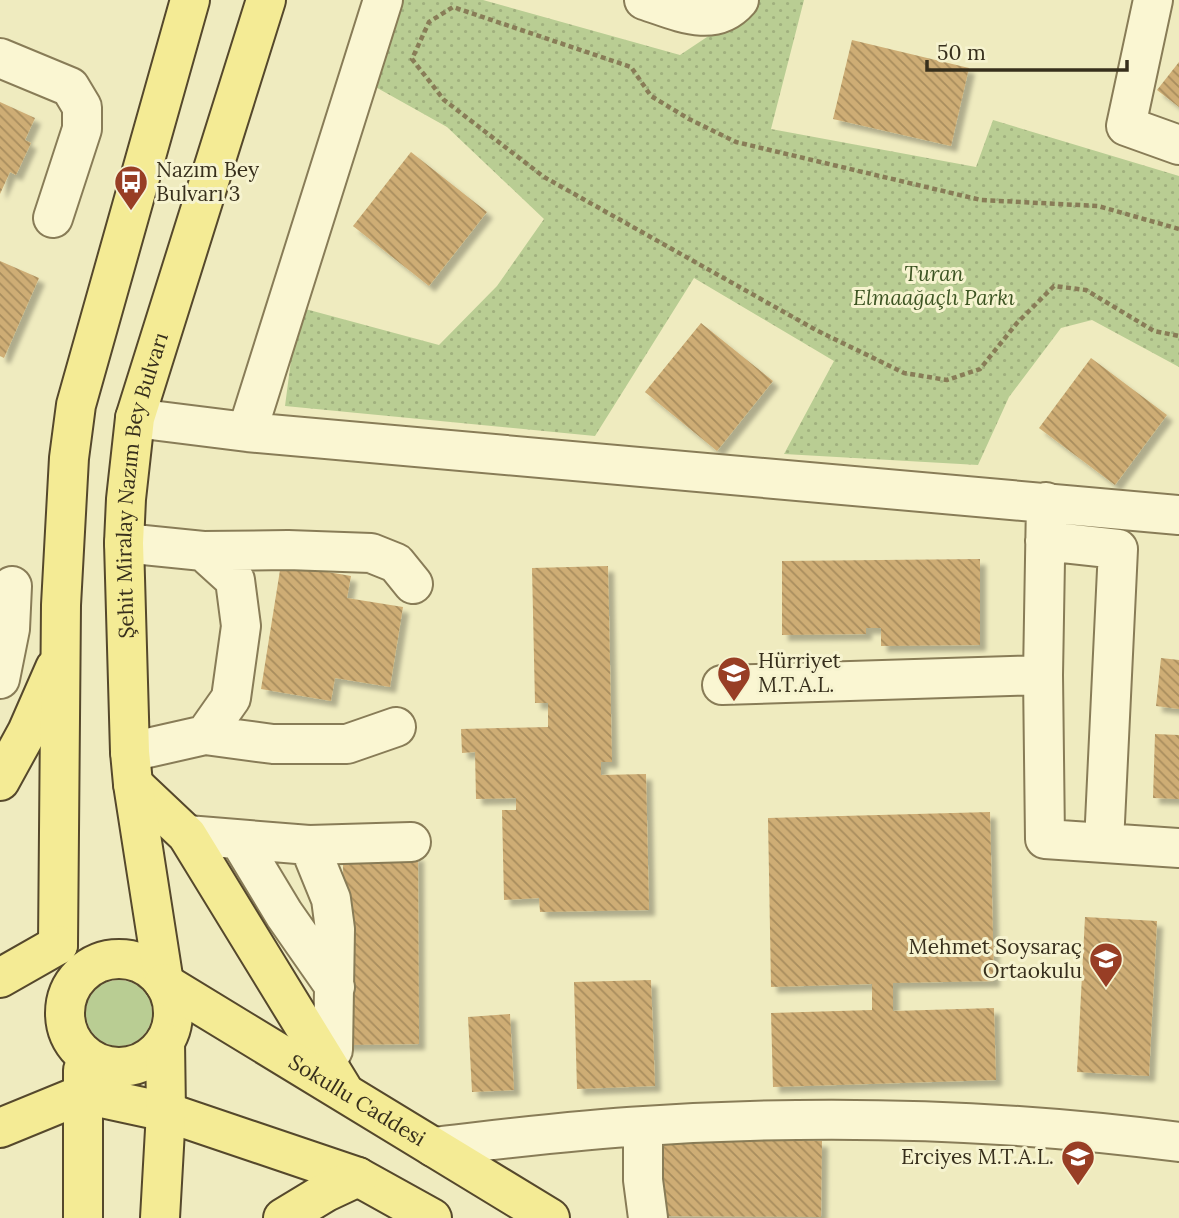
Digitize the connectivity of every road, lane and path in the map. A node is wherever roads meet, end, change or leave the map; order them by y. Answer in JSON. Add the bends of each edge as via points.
{"nodes":[{"id":1,"x":190,"y":0,"type":"edge"},
{"id":2,"x":267,"y":0,"type":"edge"},
{"id":3,"x":383,"y":0,"type":"edge"},
{"id":4,"x":644,"y":0,"type":"edge"},
{"id":5,"x":739,"y":0,"type":"edge"},
{"id":6,"x":1153,"y":0,"type":"edge"},
{"id":7,"x":0,"y":58,"type":"edge"},
{"id":8,"x":1179,"y":145,"type":"edge"},
{"id":9,"x":54,"y":218,"type":"dead end"},
{"id":10,"x":1179,"y":229,"type":"edge"},
{"id":11,"x":1179,"y":336,"type":"edge"},
{"id":12,"x":135,"y":418,"type":"junction"},
{"id":13,"x":247,"y":432,"type":"junction"},
{"id":14,"x":1046,"y":502,"type":"junction"},
{"id":15,"x":1179,"y":515,"type":"edge"},
{"id":16,"x":1045,"y":541,"type":"junction"},
{"id":17,"x":124,"y":543,"type":"junction"},
{"id":18,"x":203,"y":551,"type":"junction"},
{"id":19,"x":6,"y":584,"type":"edge"},
{"id":20,"x":413,"y":584,"type":"dead end"},
{"id":21,"x":61,"y":605,"type":"junction"},
{"id":22,"x":62,"y":653,"type":"junction"},
{"id":23,"x":1043,"y":675,"type":"junction"},
{"id":24,"x":0,"y":680,"type":"edge"},
{"id":25,"x":722,"y":685,"type":"dead end"},
{"id":26,"x":396,"y":727,"type":"dead end"},
{"id":27,"x":205,"y":735,"type":"junction"},
{"id":28,"x":132,"y":768,"type":"junction"},
{"id":29,"x":0,"y":781,"type":"edge"},
{"id":30,"x":187,"y":835,"type":"junction"},
{"id":31,"x":240,"y":841,"type":"junction"},
{"id":32,"x":411,"y":842,"type":"dead end"},
{"id":33,"x":1104,"y":843,"type":"junction"},
{"id":34,"x":309,"y":845,"type":"junction"},
{"id":35,"x":1179,"y":848,"type":"edge"},
{"id":36,"x":58,"y":945,"type":"junction"},
{"id":37,"x":83,"y":973,"type":"junction"},
{"id":38,"x":0,"y":978,"type":"edge"},
{"id":39,"x":164,"y":983,"type":"junction"},
{"id":40,"x":335,"y":987,"type":"junction"},
{"id":41,"x":165,"y":1042,"type":"junction"},
{"id":42,"x":84,"y":1055,"type":"junction"},
{"id":43,"x":326,"y":1062,"type":"junction"},
{"id":44,"x":83,"y":1094,"type":"junction"},
{"id":45,"x":347,"y":1095,"type":"junction"},
{"id":46,"x":166,"y":1112,"type":"junction"},
{"id":47,"x":643,"y":1126,"type":"junction"},
{"id":48,"x":0,"y":1128,"type":"edge"},
{"id":49,"x":1179,"y":1142,"type":"edge"},
{"id":50,"x":433,"y":1147,"type":"junction"},
{"id":51,"x":358,"y":1177,"type":"junction"},
{"id":52,"x":83,"y":1218,"type":"edge"},
{"id":53,"x":160,"y":1218,"type":"edge"},
{"id":54,"x":284,"y":1218,"type":"edge"},
{"id":55,"x":432,"y":1218,"type":"edge"},
{"id":56,"x":550,"y":1218,"type":"edge"},
{"id":57,"x":648,"y":1218,"type":"edge"}],
"edges":[{"from":1,"to":21,"type":"main road","via":[[76,405]]},
{"from":2,"to":12,"type":"main road","name":"Şehit Miralay Nazım Bey Bulvarı"},
{"from":3,"to":13,"type":"street"},
{"from":4,"to":5,"type":"street","via":[[701,17],[724,13]]},
{"from":6,"to":8,"type":"street","via":[[1126,126]]},
{"from":7,"to":9,"type":"street","via":[[70,87],[82,107],[82,130]]},
{"from":10,"to":11,"type":"path","via":[[1098,206],[981,200],[736,142],[652,96],[631,67],[453,7],[429,22],[412,59],[444,100],[544,177],[817,330],[904,373],[947,380],[980,369],[1054,286],[1086,290],[1154,331]]},
{"from":12,"to":13,"type":"street"},
{"from":12,"to":17,"type":"main road","name":"Şehit Miralay Nazım Bey Bulvarı"},
{"from":13,"to":14,"type":"street"},
{"from":14,"to":15,"type":"street"},
{"from":14,"to":16,"type":"street"},
{"from":16,"to":23,"type":"street"},
{"from":16,"to":33,"type":"street","via":[[1118,549]]},
{"from":17,"to":18,"type":"street"},
{"from":17,"to":28,"type":"main road","name":"Şehit Miralay Nazım Bey Bulvarı"},
{"from":18,"to":20,"type":"street","via":[[371,553],[396,563]]},
{"from":18,"to":27,"type":"street","via":[[235,580],[241,626],[231,698]]},
{"from":19,"to":21,"type":"street"},
{"from":19,"to":24,"type":"street","via":[[10,629]]},
{"from":21,"to":22,"type":"main road"},
{"from":22,"to":29,"type":"main road"},
{"from":22,"to":36,"type":"main road"},
{"from":23,"to":25,"type":"street"},
{"from":23,"to":33,"type":"street","via":[[1045,839]]},
{"from":26,"to":27,"type":"street","via":[[347,744],[273,744]]},
{"from":27,"to":28,"type":"street"},
{"from":28,"to":30,"type":"main road"},
{"from":28,"to":39,"type":"main road","name":"Şehit Miralay Nazım Bey Bulvarı"},
{"from":30,"to":31,"type":"street"},
{"from":30,"to":43,"type":"main road"},
{"from":31,"to":34,"type":"street"},
{"from":31,"to":40,"type":"street"},
{"from":32,"to":34,"type":"street"},
{"from":33,"to":35,"type":"street"},
{"from":34,"to":40,"type":"street","via":[[331,899]]},
{"from":36,"to":37,"type":"main road"},
{"from":36,"to":38,"type":"main road"},
{"from":37,"to":39,"type":"main road","via":[[103,962],[126,960],[153,971]]},
{"from":37,"to":42,"type":"main road","via":[[72,985],[64,1014],[70,1036]]},
{"from":39,"to":41,"type":"main road","via":[[173,1012]]},
{"from":39,"to":45,"type":"main road","name":"Sokullu Caddesi"},
{"from":40,"to":43,"type":"street","via":[[332,1050]]},
{"from":41,"to":42,"type":"main road","via":[[155,1054],[127,1067],[96,1063]]},
{"from":41,"to":46,"type":"main road"},
{"from":42,"to":44,"type":"main road"},
{"from":43,"to":45,"type":"main road"},
{"from":44,"to":46,"type":"main road"},
{"from":44,"to":48,"type":"main road"},
{"from":44,"to":52,"type":"main road"},
{"from":45,"to":50,"type":"main road","name":"Sokullu Caddesi"},
{"from":46,"to":51,"type":"main road"},
{"from":46,"to":53,"type":"main road"},
{"from":47,"to":49,"type":"street","via":[[925,1121]]},
{"from":47,"to":50,"type":"street"},
{"from":47,"to":57,"type":"street"},
{"from":50,"to":56,"type":"main road","name":"Sokullu Caddesi"},
{"from":51,"to":54,"type":"main road"},
{"from":51,"to":55,"type":"main road"}]}
